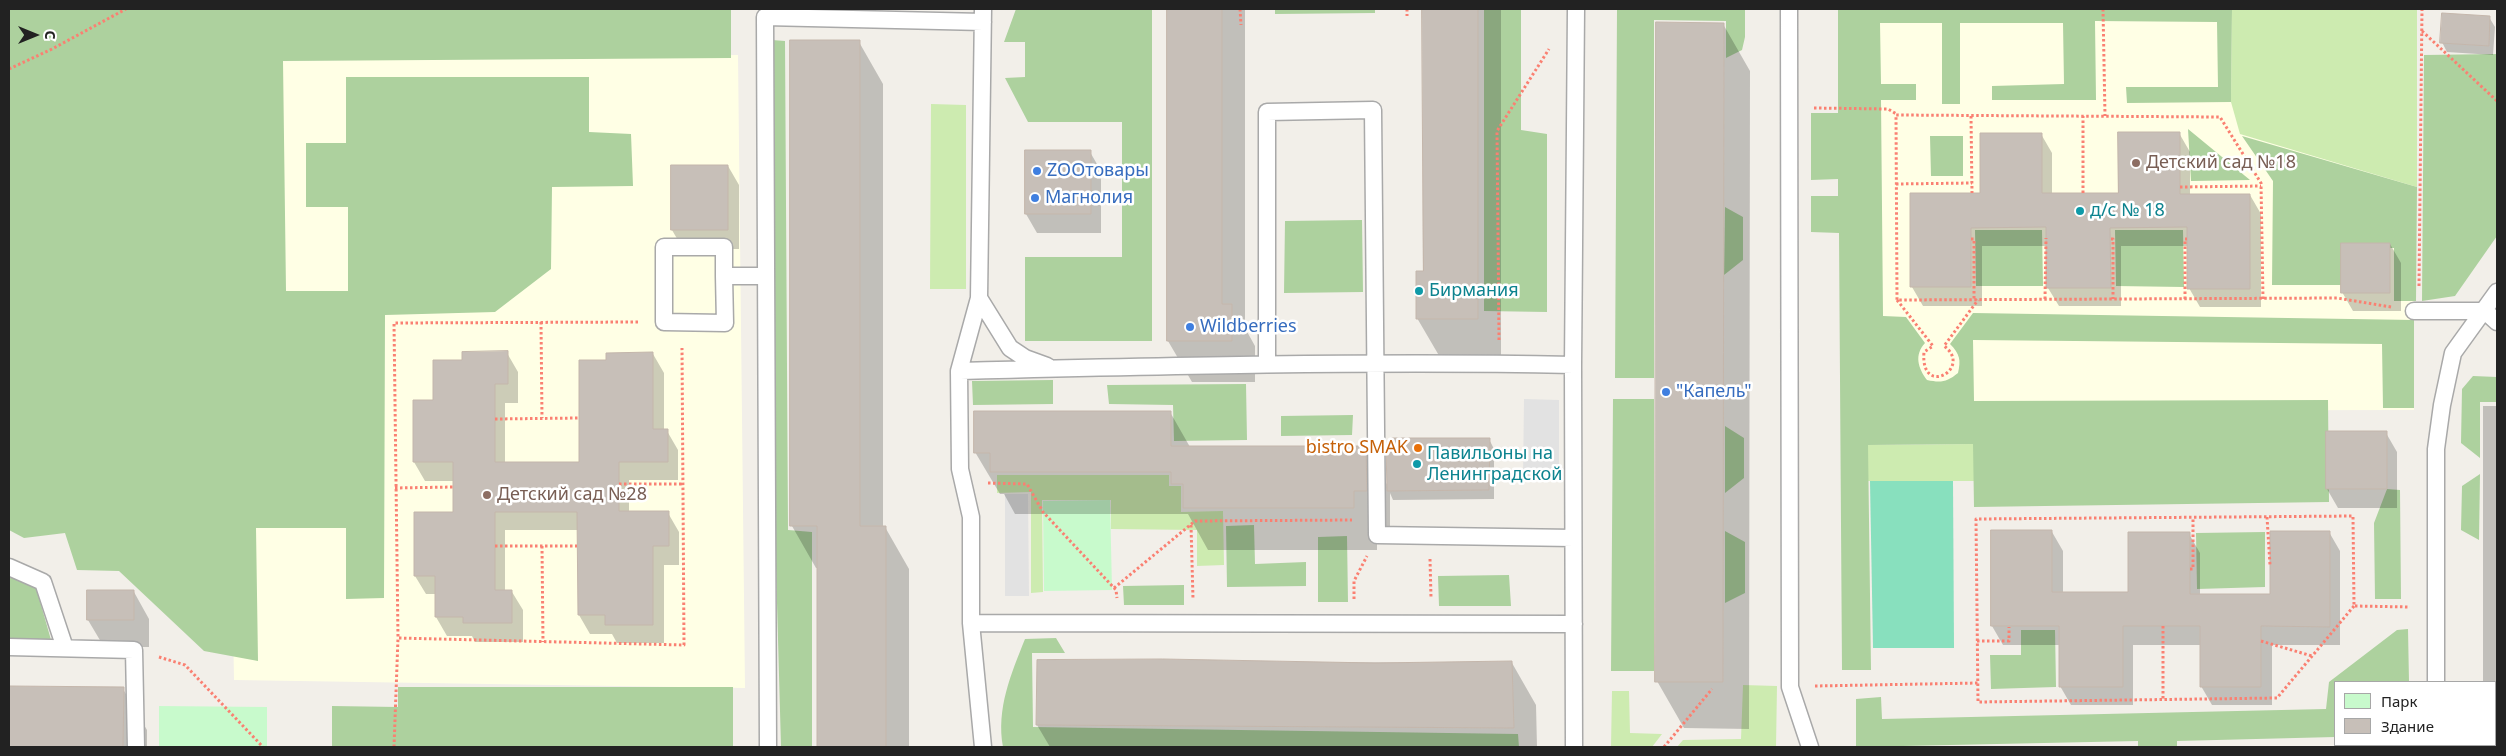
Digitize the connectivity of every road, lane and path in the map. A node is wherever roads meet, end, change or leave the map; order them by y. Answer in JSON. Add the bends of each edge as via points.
{"nodes":[{"id":1,"x":126,"y":9,"type":"edge"},
{"id":2,"x":1240,"y":9,"type":"edge"},
{"id":3,"x":1407,"y":9,"type":"edge"},
{"id":4,"x":1576,"y":9,"type":"edge"},
{"id":5,"x":1789,"y":9,"type":"edge"},
{"id":6,"x":2103,"y":9,"type":"edge"},
{"id":7,"x":2422,"y":9,"type":"edge"},
{"id":8,"x":983,"y":15,"type":"edge"},
{"id":9,"x":1407,"y":16,"type":"dead end"},
{"id":10,"x":1241,"y":25,"type":"dead end"},
{"id":11,"x":2422,"y":30,"type":"junction"},
{"id":12,"x":1555,"y":41,"type":"dead end"},
{"id":13,"x":9,"y":68,"type":"edge"},
{"id":14,"x":2497,"y":101,"type":"edge"},
{"id":15,"x":1789,"y":108,"type":"junction"},
{"id":16,"x":1899,"y":115,"type":"junction"},
{"id":17,"x":1971,"y":116,"type":"junction"},
{"id":18,"x":2083,"y":116,"type":"junction"},
{"id":19,"x":2105,"y":116,"type":"junction"},
{"id":20,"x":1972,"y":183,"type":"junction"},
{"id":21,"x":1896,"y":184,"type":"junction"},
{"id":22,"x":2261,"y":186,"type":"junction"},
{"id":23,"x":2180,"y":187,"type":"dead end"},
{"id":24,"x":1972,"y":193,"type":"dead end"},
{"id":25,"x":2083,"y":194,"type":"dead end"},
{"id":26,"x":2046,"y":238,"type":"dead end"},
{"id":27,"x":1971,"y":239,"type":"dead end"},
{"id":28,"x":2111,"y":239,"type":"dead end"},
{"id":29,"x":2187,"y":239,"type":"dead end"},
{"id":30,"x":724,"y":276,"type":"junction"},
{"id":31,"x":766,"y":276,"type":"junction"},
{"id":32,"x":2497,"y":292,"type":"edge"},
{"id":33,"x":979,"y":298,"type":"junction"},
{"id":34,"x":2045,"y":299,"type":"junction"},
{"id":35,"x":2113,"y":299,"type":"junction"},
{"id":36,"x":2185,"y":299,"type":"junction"},
{"id":37,"x":2262,"y":299,"type":"junction"},
{"id":38,"x":1897,"y":300,"type":"junction"},
{"id":39,"x":1976,"y":300,"type":"junction"},
{"id":40,"x":2417,"y":310,"type":"junction"},
{"id":41,"x":2485,"y":311,"type":"junction"},
{"id":42,"x":541,"y":322,"type":"junction"},
{"id":43,"x":664,"y":322,"type":"junction"},
{"id":44,"x":681,"y":322,"type":"junction"},
{"id":45,"x":2497,"y":322,"type":"edge"},
{"id":46,"x":1376,"y":362,"type":"junction"},
{"id":47,"x":1266,"y":364,"type":"junction"},
{"id":48,"x":1499,"y":364,"type":"junction"},
{"id":49,"x":1573,"y":365,"type":"junction"},
{"id":50,"x":1054,"y":369,"type":"junction"},
{"id":51,"x":959,"y":371,"type":"junction"},
{"id":52,"x":542,"y":418,"type":"junction"},
{"id":53,"x":579,"y":418,"type":"dead end"},
{"id":54,"x":495,"y":419,"type":"dead end"},
{"id":55,"x":984,"y":483,"type":"dead end"},
{"id":56,"x":619,"y":484,"type":"dead end"},
{"id":57,"x":683,"y":484,"type":"junction"},
{"id":58,"x":453,"y":487,"type":"dead end"},
{"id":59,"x":395,"y":488,"type":"junction"},
{"id":60,"x":2193,"y":517,"type":"junction"},
{"id":61,"x":2268,"y":517,"type":"junction"},
{"id":62,"x":1191,"y":525,"type":"junction"},
{"id":63,"x":1377,"y":528,"type":"junction"},
{"id":64,"x":1430,"y":536,"type":"junction"},
{"id":65,"x":1573,"y":538,"type":"junction"},
{"id":66,"x":495,"y":546,"type":"dead end"},
{"id":67,"x":542,"y":546,"type":"junction"},
{"id":68,"x":577,"y":546,"type":"dead end"},
{"id":69,"x":2270,"y":565,"type":"dead end"},
{"id":70,"x":9,"y":567,"type":"edge"},
{"id":71,"x":2190,"y":569,"type":"dead end"},
{"id":72,"x":1114,"y":588,"type":"junction"},
{"id":73,"x":2354,"y":606,"type":"junction"},
{"id":74,"x":2436,"y":607,"type":"junction"},
{"id":75,"x":971,"y":624,"type":"junction"},
{"id":76,"x":1118,"y":624,"type":"junction"},
{"id":77,"x":1194,"y":624,"type":"junction"},
{"id":78,"x":1354,"y":624,"type":"junction"},
{"id":79,"x":1432,"y":624,"type":"junction"},
{"id":80,"x":1574,"y":624,"type":"junction"},
{"id":81,"x":2163,"y":626,"type":"dead end"},
{"id":82,"x":2009,"y":627,"type":"dead end"},
{"id":83,"x":398,"y":638,"type":"junction"},
{"id":84,"x":1977,"y":641,"type":"junction"},
{"id":85,"x":2262,"y":641,"type":"dead end"},
{"id":86,"x":542,"y":642,"type":"junction"},
{"id":87,"x":9,"y":647,"type":"edge"},
{"id":88,"x":65,"y":648,"type":"junction"},
{"id":89,"x":134,"y":650,"type":"junction"},
{"id":90,"x":2312,"y":656,"type":"junction"},
{"id":91,"x":2436,"y":681,"type":"edge"},
{"id":92,"x":1978,"y":683,"type":"junction"},
{"id":93,"x":1790,"y":687,"type":"junction"},
{"id":94,"x":1712,"y":690,"type":"dead end"},
{"id":95,"x":2163,"y":699,"type":"junction"},
{"id":96,"x":136,"y":747,"type":"edge"},
{"id":97,"x":263,"y":747,"type":"edge"},
{"id":98,"x":394,"y":747,"type":"edge"},
{"id":99,"x":768,"y":747,"type":"edge"},
{"id":100,"x":982,"y":747,"type":"edge"},
{"id":101,"x":1574,"y":747,"type":"edge"},
{"id":102,"x":1664,"y":747,"type":"edge"},
{"id":103,"x":1810,"y":747,"type":"edge"}],
"edges":[{"from":1,"to":13,"type":"path"},
{"from":2,"to":10,"type":"path"},
{"from":3,"to":9,"type":"path"},
{"from":4,"to":49,"type":"lane"},
{"from":5,"to":15,"type":"lane"},
{"from":6,"to":19,"type":"path"},
{"from":7,"to":11,"type":"path"},
{"from":8,"to":31,"type":"lane","via":[[765,17]]},
{"from":8,"to":33,"type":"lane"},
{"from":11,"to":14,"type":"path"},
{"from":11,"to":40,"type":"path"},
{"from":12,"to":48,"type":"path","via":[[1497,131]]},
{"from":15,"to":16,"type":"path","via":[[1888,109]]},
{"from":15,"to":93,"type":"lane"},
{"from":16,"to":17,"type":"path"},
{"from":16,"to":21,"type":"path","via":[[1896,115]]},
{"from":17,"to":18,"type":"path"},
{"from":17,"to":20,"type":"path"},
{"from":18,"to":19,"type":"path"},
{"from":18,"to":25,"type":"path"},
{"from":19,"to":22,"type":"path","via":[[2220,117]]},
{"from":20,"to":21,"type":"path"},
{"from":20,"to":24,"type":"path"},
{"from":21,"to":38,"type":"path"},
{"from":22,"to":23,"type":"path"},
{"from":22,"to":37,"type":"path"},
{"from":26,"to":34,"type":"path"},
{"from":27,"to":39,"type":"path","via":[[1974,239]]},
{"from":28,"to":35,"type":"path"},
{"from":29,"to":36,"type":"path"},
{"from":30,"to":31,"type":"lane"},
{"from":30,"to":43,"type":"lane","via":[[724,248],[664,247]]},
{"from":30,"to":44,"type":"lane","via":[[725,322]]},
{"from":31,"to":99,"type":"lane"},
{"from":32,"to":41,"type":"lane"},
{"from":33,"to":50,"type":"lane","via":[[1010,348],[1025,358]]},
{"from":33,"to":51,"type":"lane"},
{"from":34,"to":35,"type":"path"},
{"from":34,"to":39,"type":"path"},
{"from":35,"to":36,"type":"path"},
{"from":36,"to":37,"type":"path"},
{"from":37,"to":40,"type":"path","via":[[2337,298]]},
{"from":38,"to":39,"type":"path"},
{"from":38,"to":39,"type":"path","via":[[1933,346],[1924,352],[1923,366],[1927,373],[1937,377],[1952,369],[1954,359],[1944,346]]},
{"from":40,"to":41,"type":"lane"},
{"from":41,"to":45,"type":"lane"},
{"from":41,"to":74,"type":"lane","via":[[2453,353],[2442,405],[2436,450]]},
{"from":42,"to":43,"type":"path"},
{"from":42,"to":52,"type":"path"},
{"from":42,"to":59,"type":"path","via":[[394,322]]},
{"from":43,"to":44,"type":"lane"},
{"from":44,"to":57,"type":"path"},
{"from":46,"to":47,"type":"lane"},
{"from":46,"to":47,"type":"lane","via":[[1374,110],[1266,112]]},
{"from":46,"to":48,"type":"lane"},
{"from":46,"to":63,"type":"lane"},
{"from":47,"to":50,"type":"lane"},
{"from":48,"to":49,"type":"lane"},
{"from":49,"to":65,"type":"lane"},
{"from":50,"to":51,"type":"lane"},
{"from":51,"to":75,"type":"lane","via":[[960,469],[971,517]]},
{"from":52,"to":53,"type":"path"},
{"from":52,"to":54,"type":"path"},
{"from":55,"to":72,"type":"path","via":[[1027,484],[1043,512]]},
{"from":56,"to":57,"type":"path"},
{"from":57,"to":86,"type":"path","via":[[684,645]]},
{"from":58,"to":59,"type":"path"},
{"from":59,"to":83,"type":"path"},
{"from":60,"to":61,"type":"path"},
{"from":60,"to":71,"type":"path","via":[[2194,569]]},
{"from":60,"to":84,"type":"path","via":[[1976,518]]},
{"from":61,"to":69,"type":"path"},
{"from":61,"to":73,"type":"path","via":[[2353,516]]},
{"from":62,"to":63,"type":"path","via":[[1195,521]]},
{"from":62,"to":72,"type":"path"},
{"from":62,"to":77,"type":"path"},
{"from":63,"to":64,"type":"lane"},
{"from":63,"to":78,"type":"path","via":[[1354,581]]},
{"from":64,"to":65,"type":"lane"},
{"from":64,"to":79,"type":"path"},
{"from":65,"to":80,"type":"lane"},
{"from":66,"to":67,"type":"path"},
{"from":67,"to":68,"type":"path"},
{"from":67,"to":86,"type":"path"},
{"from":70,"to":88,"type":"lane","via":[[43,582]]},
{"from":72,"to":76,"type":"path"},
{"from":73,"to":74,"type":"path"},
{"from":73,"to":90,"type":"path"},
{"from":74,"to":91,"type":"lane"},
{"from":75,"to":76,"type":"lane"},
{"from":75,"to":100,"type":"lane"},
{"from":76,"to":77,"type":"lane"},
{"from":77,"to":78,"type":"lane"},
{"from":78,"to":79,"type":"lane"},
{"from":79,"to":80,"type":"lane"},
{"from":80,"to":101,"type":"lane"},
{"from":81,"to":95,"type":"path"},
{"from":82,"to":84,"type":"path","via":[[2009,641]]},
{"from":83,"to":86,"type":"path"},
{"from":83,"to":98,"type":"path"},
{"from":84,"to":92,"type":"path"},
{"from":85,"to":90,"type":"path"},
{"from":87,"to":88,"type":"lane"},
{"from":88,"to":89,"type":"lane"},
{"from":89,"to":96,"type":"lane"},
{"from":89,"to":97,"type":"path","via":[[185,665]]},
{"from":90,"to":95,"type":"path","via":[[2277,698]]},
{"from":92,"to":93,"type":"path"},
{"from":92,"to":95,"type":"path","via":[[1978,702]]},
{"from":93,"to":103,"type":"lane"},
{"from":94,"to":102,"type":"path"}]}
